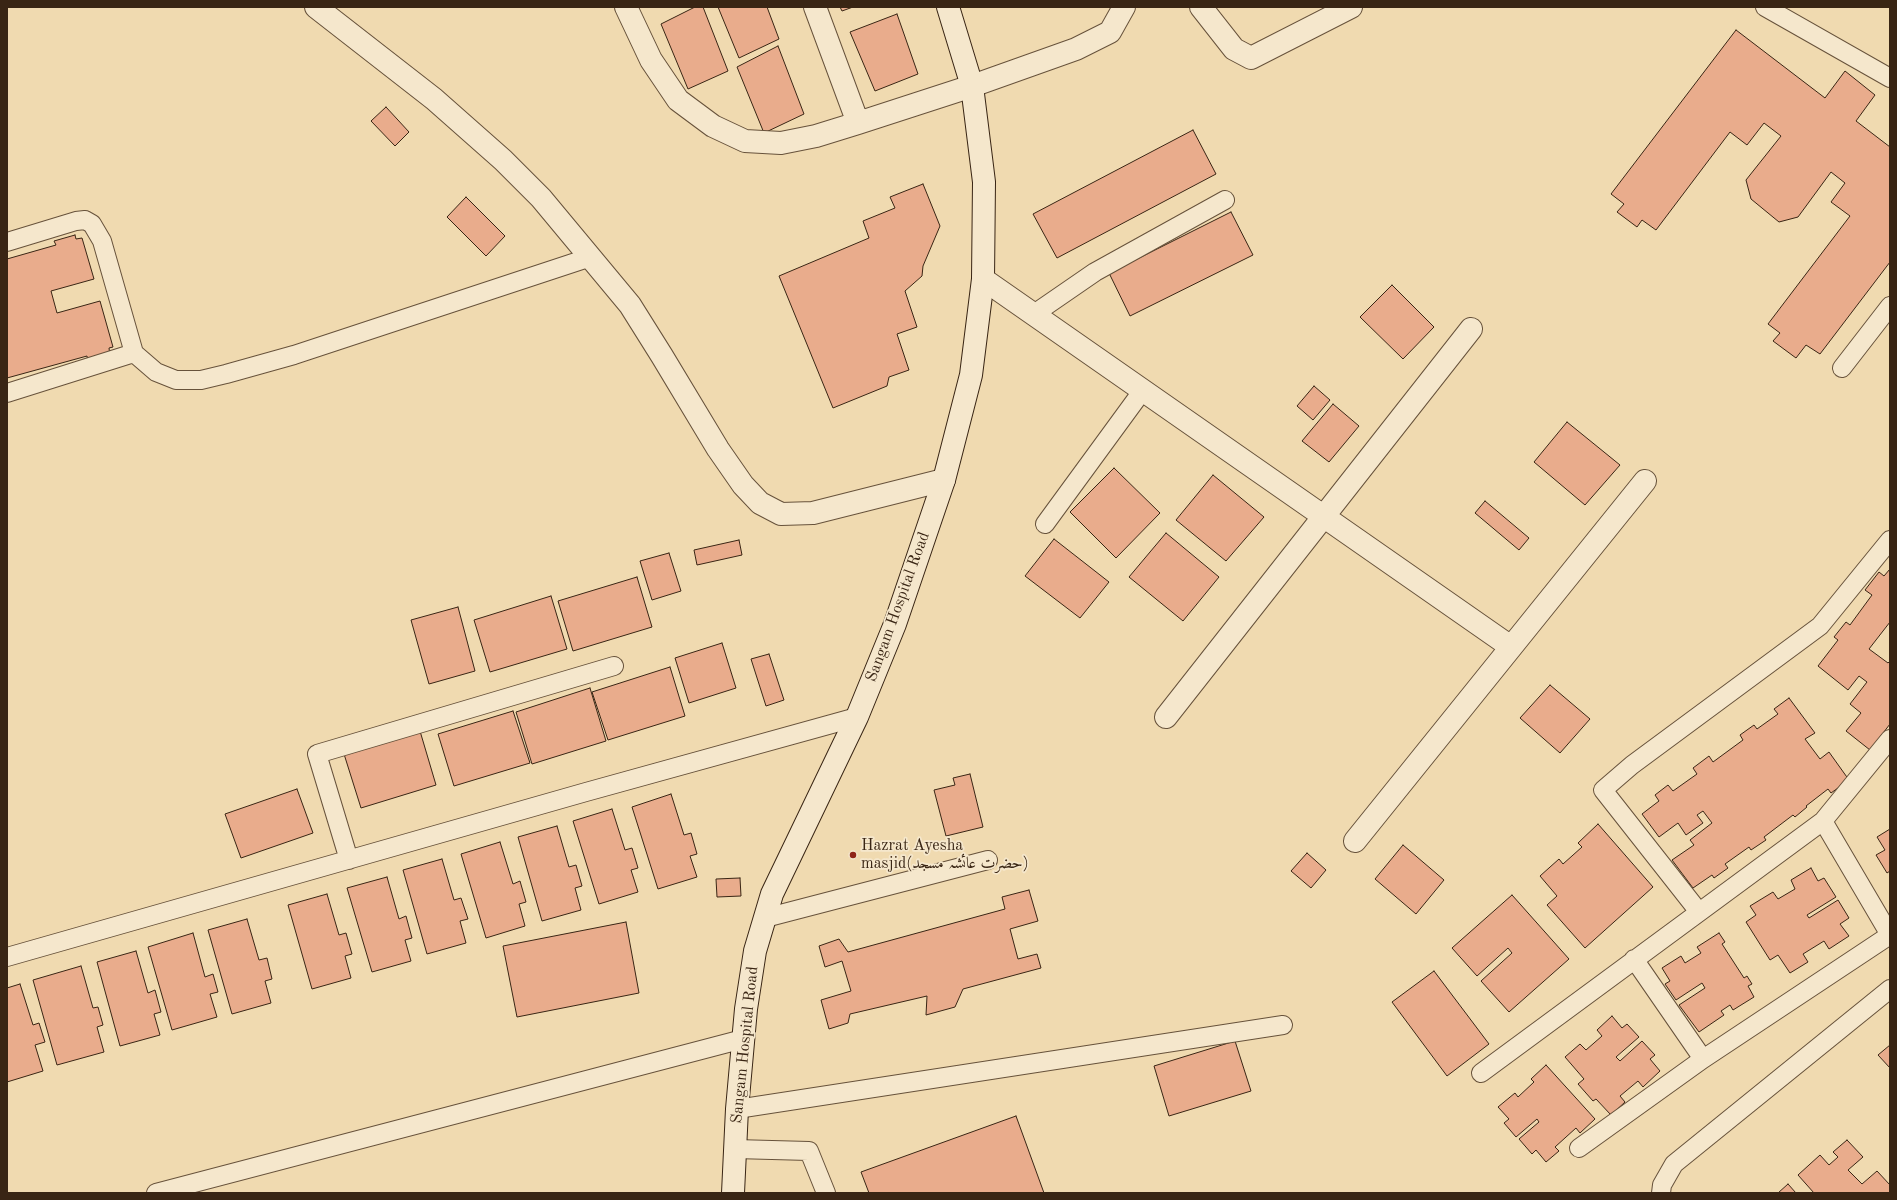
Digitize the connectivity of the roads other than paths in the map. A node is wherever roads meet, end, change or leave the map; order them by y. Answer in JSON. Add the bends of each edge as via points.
{"nodes":[{"id":1,"x":316,"y":7,"type":"edge"},
{"id":2,"x":626,"y":7,"type":"edge"},
{"id":3,"x":815,"y":7,"type":"edge"},
{"id":4,"x":948,"y":7,"type":"edge"},
{"id":5,"x":1124,"y":7,"type":"edge"},
{"id":6,"x":1201,"y":7,"type":"edge"},
{"id":7,"x":1351,"y":7,"type":"edge"},
{"id":8,"x":1765,"y":7,"type":"edge"},
{"id":9,"x":1890,"y":78,"type":"edge"},
{"id":10,"x":972,"y":86,"type":"junction"},
{"id":11,"x":858,"y":123,"type":"junction"},
{"id":12,"x":1225,"y":200,"type":"dead end"},
{"id":13,"x":7,"y":242,"type":"edge"},
{"id":14,"x":591,"y":257,"type":"junction"},
{"id":15,"x":983,"y":279,"type":"junction"},
{"id":16,"x":1890,"y":306,"type":"edge"},
{"id":17,"x":1034,"y":314,"type":"junction"},
{"id":18,"x":1472,"y":329,"type":"dead end"},
{"id":19,"x":134,"y":353,"type":"junction"},
{"id":20,"x":1842,"y":368,"type":"dead end"},
{"id":21,"x":1143,"y":390,"type":"junction"},
{"id":22,"x":7,"y":393,"type":"edge"},
{"id":23,"x":944,"y":480,"type":"junction"},
{"id":24,"x":1645,"y":481,"type":"dead end"},
{"id":25,"x":1325,"y":516,"type":"junction"},
{"id":26,"x":1045,"y":524,"type":"dead end"},
{"id":27,"x":1890,"y":540,"type":"edge"},
{"id":28,"x":1511,"y":646,"type":"junction"},
{"id":29,"x":614,"y":666,"type":"dead end"},
{"id":30,"x":1166,"y":717,"type":"dead end"},
{"id":31,"x":857,"y":718,"type":"junction"},
{"id":32,"x":1890,"y":739,"type":"edge"},
{"id":33,"x":1823,"y":821,"type":"junction"},
{"id":34,"x":1355,"y":841,"type":"dead end"},
{"id":35,"x":349,"y":860,"type":"junction"},
{"id":36,"x":988,"y":860,"type":"dead end"},
{"id":37,"x":1699,"y":912,"type":"junction"},
{"id":38,"x":765,"y":918,"type":"junction"},
{"id":39,"x":1890,"y":935,"type":"edge"},
{"id":40,"x":7,"y":957,"type":"edge"},
{"id":41,"x":1634,"y":959,"type":"junction"},
{"id":42,"x":1890,"y":989,"type":"edge"},
{"id":43,"x":1283,"y":1025,"type":"dead end"},
{"id":44,"x":743,"y":1039,"type":"junction"},
{"id":45,"x":1702,"y":1059,"type":"junction"},
{"id":46,"x":1481,"y":1073,"type":"dead end"},
{"id":47,"x":737,"y":1109,"type":"junction"},
{"id":48,"x":1579,"y":1148,"type":"dead end"},
{"id":49,"x":735,"y":1149,"type":"junction"},
{"id":50,"x":156,"y":1193,"type":"edge"},
{"id":51,"x":733,"y":1193,"type":"edge"},
{"id":52,"x":826,"y":1193,"type":"edge"},
{"id":53,"x":1661,"y":1193,"type":"edge"}],
"edges":[{"from":1,"to":14,"type":"street","via":[[434,99],[504,160],[541,198]]},
{"from":2,"to":11,"type":"street","via":[[651,60],[678,100],[713,126],[745,141],[781,143],[816,136]]},
{"from":3,"to":11,"type":"street"},
{"from":4,"to":10,"type":"street","name":"Sangam Hospital Road"},
{"from":5,"to":10,"type":"street","via":[[1110,32],[1076,49]]},
{"from":6,"to":7,"type":"street","via":[[1234,49],[1251,58]]},
{"from":8,"to":9,"type":"lane"},
{"from":10,"to":11,"type":"street"},
{"from":10,"to":15,"type":"street","name":"Sangam Hospital Road","via":[[984,182]]},
{"from":12,"to":17,"type":"lane","via":[[1095,272]]},
{"from":13,"to":19,"type":"lane","via":[[76,221],[85,220],[92,224],[102,241]]},
{"from":14,"to":19,"type":"lane","via":[[294,355],[201,380],[176,380],[156,372]]},
{"from":14,"to":23,"type":"street","via":[[630,305],[718,450],[742,485],[760,503],[781,514],[813,513]]},
{"from":15,"to":17,"type":"street"},
{"from":15,"to":23,"type":"street","name":"Sangam Hospital Road","via":[[971,375]]},
{"from":16,"to":20,"type":"lane"},
{"from":17,"to":21,"type":"street"},
{"from":18,"to":25,"type":"street"},
{"from":19,"to":22,"type":"lane"},
{"from":21,"to":25,"type":"street"},
{"from":21,"to":26,"type":"lane"},
{"from":23,"to":31,"type":"street","name":"Sangam Hospital Road","via":[[895,624]]},
{"from":24,"to":28,"type":"street"},
{"from":25,"to":28,"type":"street"},
{"from":25,"to":30,"type":"street"},
{"from":27,"to":37,"type":"lane","via":[[1820,626],[1632,765],[1603,790]]},
{"from":28,"to":34,"type":"street"},
{"from":29,"to":35,"type":"lane","via":[[317,754]]},
{"from":31,"to":35,"type":"lane"},
{"from":31,"to":38,"type":"street","name":"Sangam Hospital Road","via":[[772,894]]},
{"from":32,"to":33,"type":"lane"},
{"from":33,"to":37,"type":"lane"},
{"from":33,"to":39,"type":"lane"},
{"from":35,"to":40,"type":"lane"},
{"from":36,"to":38,"type":"lane"},
{"from":37,"to":41,"type":"lane"},
{"from":38,"to":44,"type":"street","name":"Sangam Hospital Road","via":[[756,951]]},
{"from":39,"to":45,"type":"lane"},
{"from":41,"to":45,"type":"lane"},
{"from":41,"to":46,"type":"lane"},
{"from":42,"to":53,"type":"lane","via":[[1674,1164],[1662,1185]]},
{"from":43,"to":47,"type":"lane"},
{"from":44,"to":47,"type":"street","name":"Sangam Hospital Road"},
{"from":44,"to":50,"type":"lane"},
{"from":45,"to":48,"type":"lane"},
{"from":47,"to":49,"type":"street","name":"Sangam Hospital Road"},
{"from":49,"to":51,"type":"street","name":"Sangam Hospital Road"},
{"from":49,"to":52,"type":"lane","via":[[809,1151]]}]}
